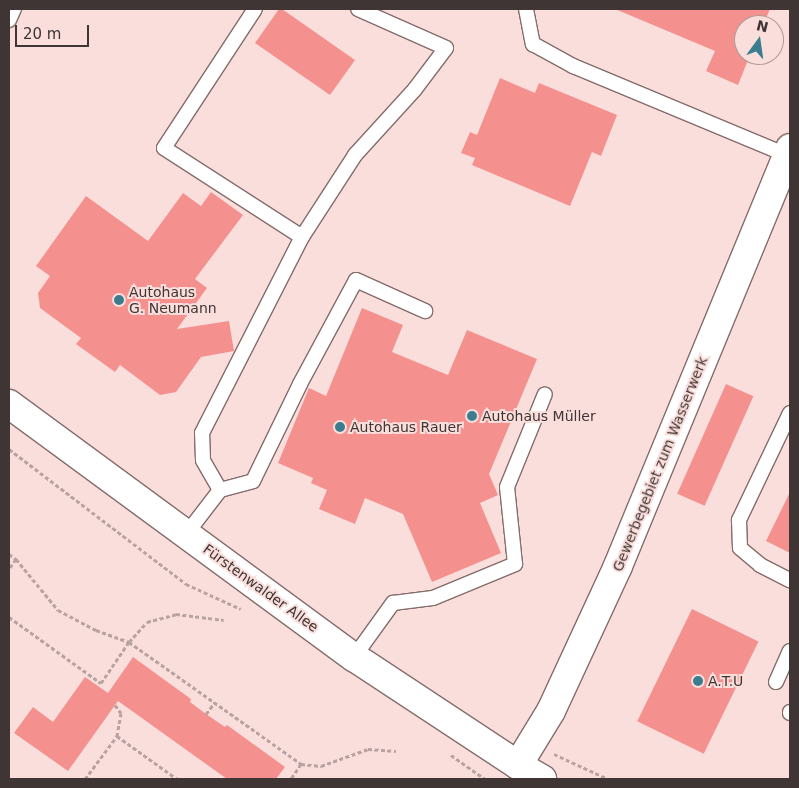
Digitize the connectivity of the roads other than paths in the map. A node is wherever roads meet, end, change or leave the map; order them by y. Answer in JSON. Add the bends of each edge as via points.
{"nodes":[{"id":1,"x":14,"y":9,"type":"edge"},
{"id":2,"x":255,"y":9,"type":"edge"},
{"id":3,"x":358,"y":9,"type":"edge"},
{"id":4,"x":526,"y":9,"type":"edge"},
{"id":5,"x":9,"y":20,"type":"edge"},
{"id":6,"x":787,"y":163,"type":"edge"},
{"id":7,"x":302,"y":238,"type":"junction"},
{"id":8,"x":426,"y":311,"type":"dead end"},
{"id":9,"x":545,"y":394,"type":"dead end"},
{"id":10,"x":9,"y":404,"type":"edge"},
{"id":11,"x":790,"y":413,"type":"edge"},
{"id":12,"x":220,"y":490,"type":"junction"},
{"id":13,"x":187,"y":534,"type":"junction"},
{"id":14,"x":790,"y":580,"type":"edge"},
{"id":15,"x":790,"y":651,"type":"edge"},
{"id":16,"x":354,"y":656,"type":"junction"},
{"id":17,"x":776,"y":682,"type":"dead end"},
{"id":18,"x":534,"y":769,"type":"edge"}],
"edges":[{"from":1,"to":5,"type":"lane"},
{"from":2,"to":7,"type":"lane","via":[[164,148]]},
{"from":3,"to":7,"type":"lane","via":[[446,48],[356,155]]},
{"from":4,"to":6,"type":"lane","name":"Gewerbegebiet zum Wasserwerk","via":[[533,44],[573,66]]},
{"from":6,"to":18,"type":"main road","name":"Gewerbegebiet zum Wasserwerk","via":[[618,566],[551,710]]},
{"from":7,"to":12,"type":"lane","via":[[202,433],[203,460]]},
{"from":8,"to":12,"type":"lane","via":[[356,280],[253,481]]},
{"from":9,"to":16,"type":"lane","via":[[507,488],[515,564],[433,598],[393,603]]},
{"from":10,"to":13,"type":"main road","name":"Fürstenwalder Allee"},
{"from":11,"to":14,"type":"lane","via":[[738,520],[740,548],[760,566]]},
{"from":12,"to":13,"type":"lane"},
{"from":13,"to":16,"type":"main road","name":"Fürstenwalder Allee"},
{"from":15,"to":17,"type":"lane"},
{"from":16,"to":18,"type":"main road","name":"Fürstenwalder Allee"}]}
